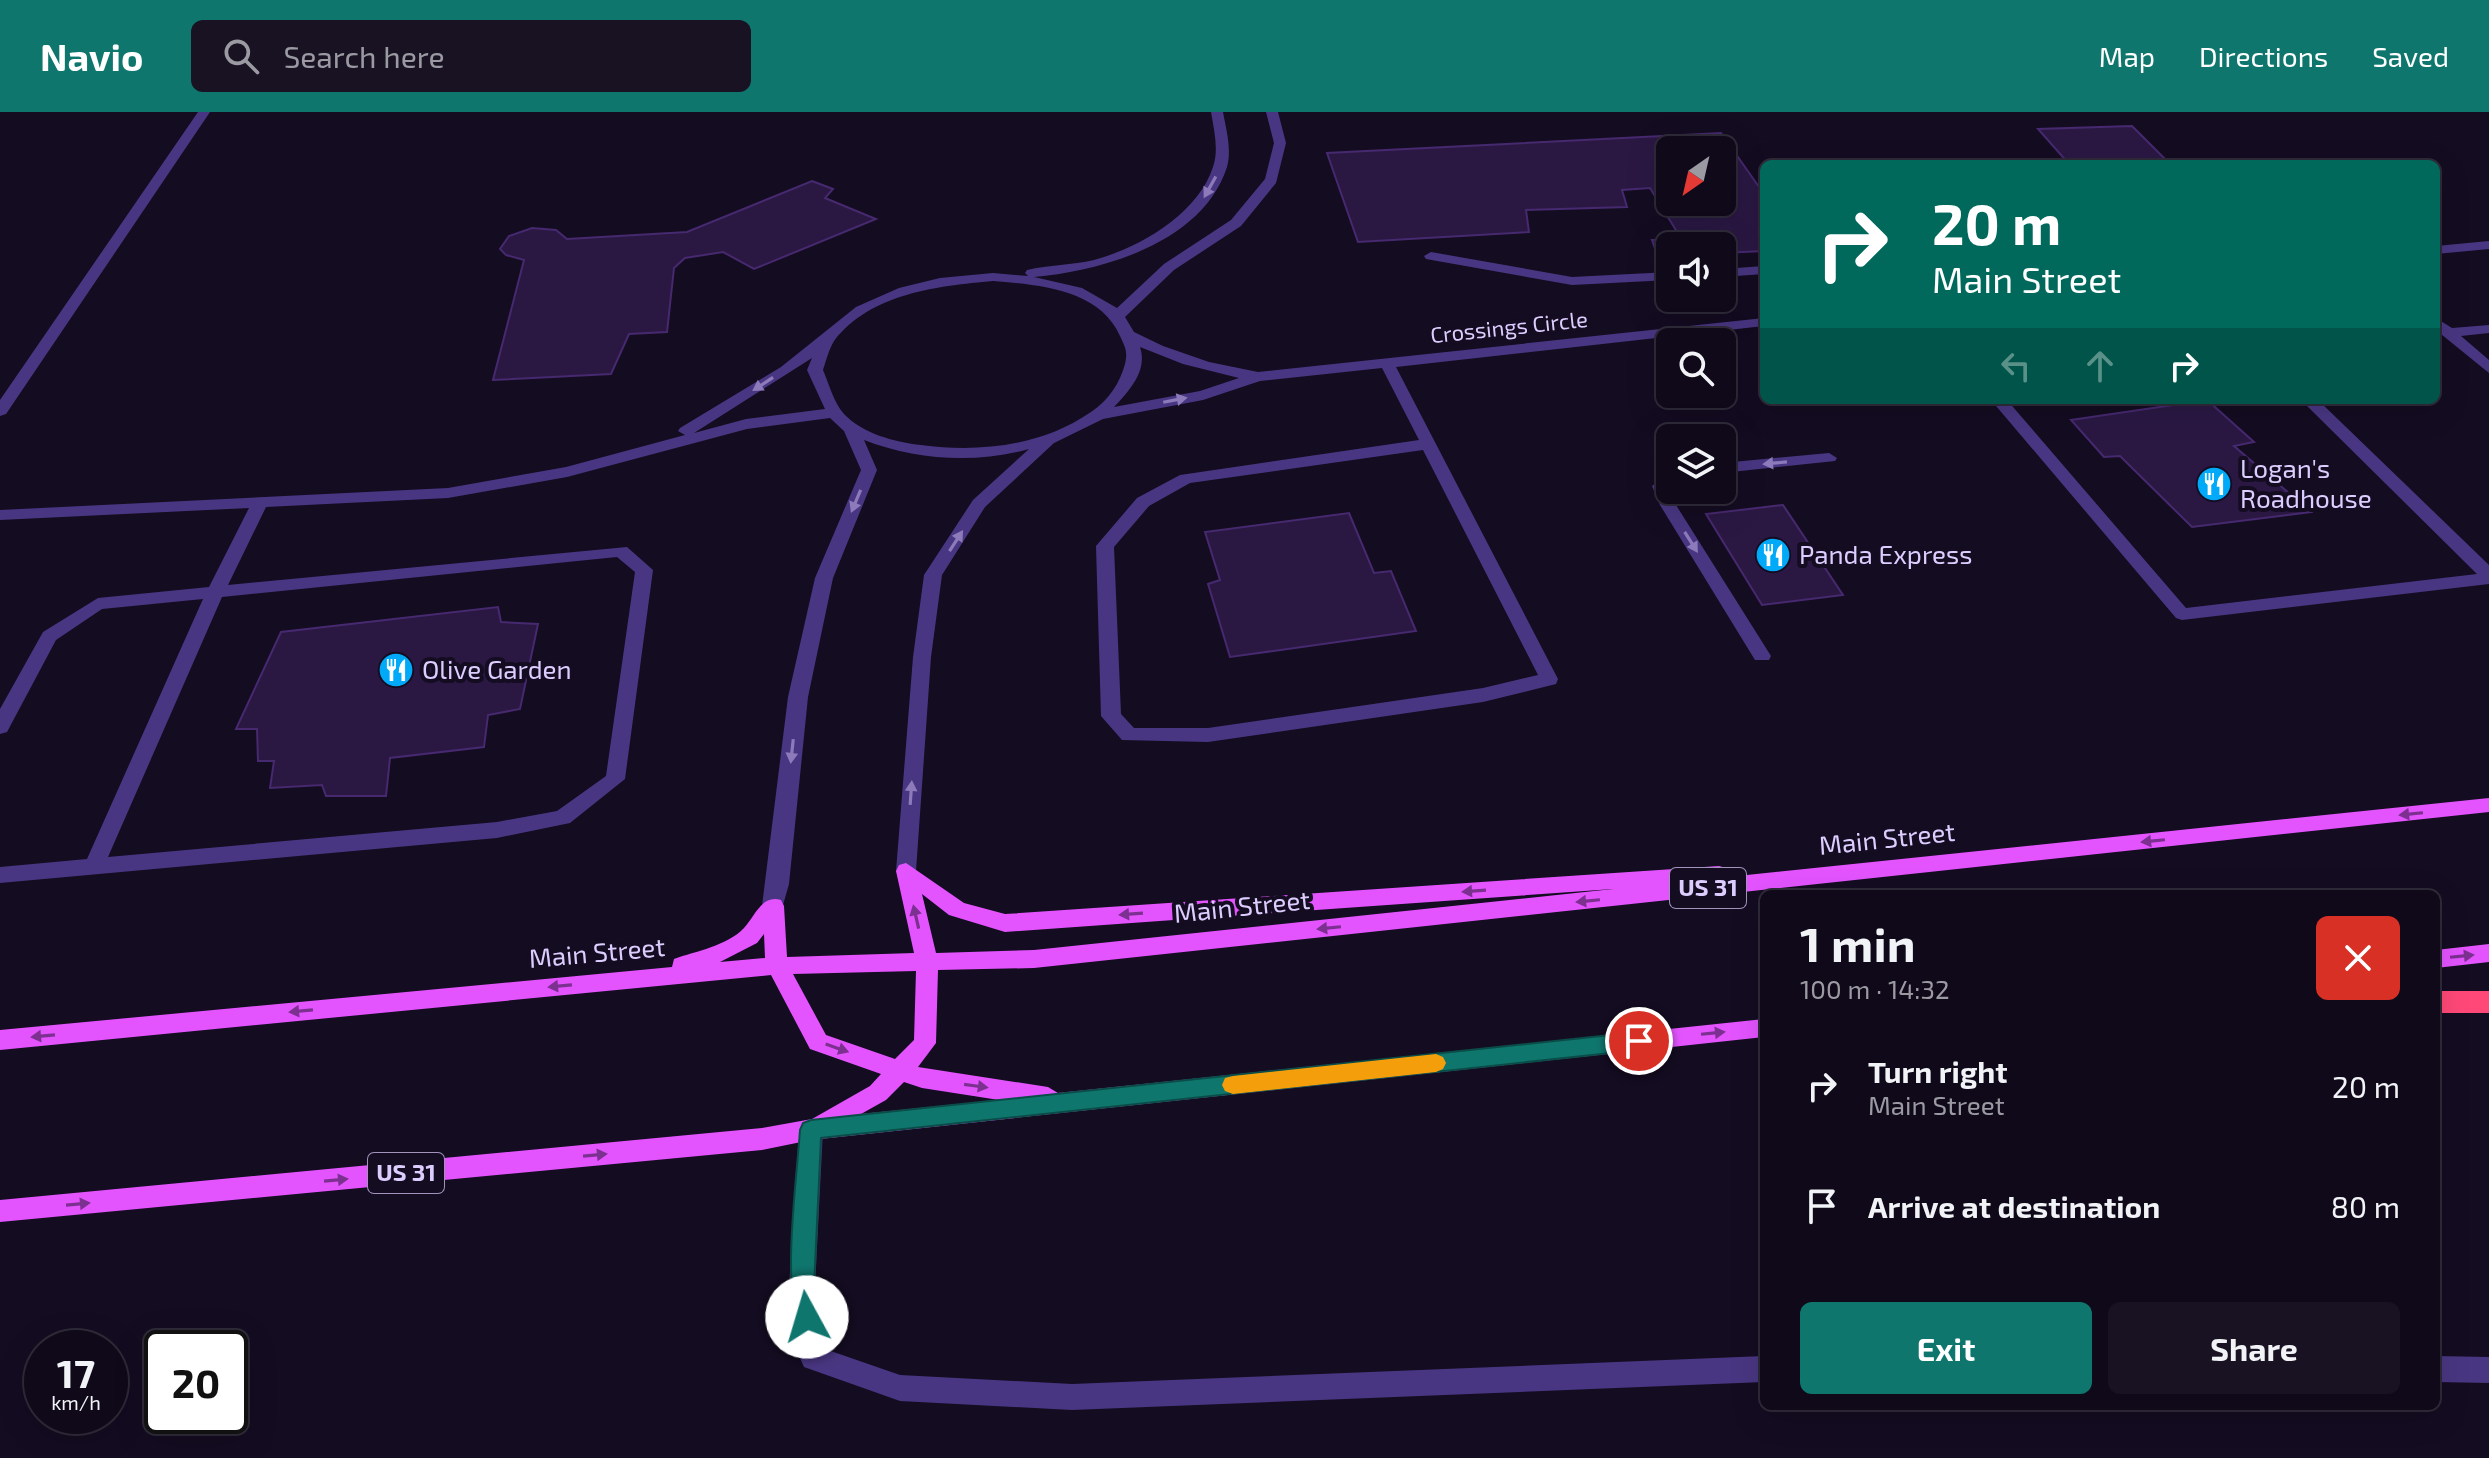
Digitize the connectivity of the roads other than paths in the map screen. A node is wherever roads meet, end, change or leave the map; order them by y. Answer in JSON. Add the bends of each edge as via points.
{"nodes":[{"id":1,"x":204,"y":112,"type":"edge"},
{"id":2,"x":1217,"y":112,"type":"edge"},
{"id":3,"x":1272,"y":112,"type":"edge"},
{"id":4,"x":2489,"y":245,"type":"edge"},
{"id":5,"x":2440,"y":250,"type":"edge"},
{"id":6,"x":1431,"y":256,"type":"dead end"},
{"id":7,"x":1760,"y":270,"type":"edge"},
{"id":8,"x":1736,"y":272,"type":"edge"},
{"id":9,"x":993,"y":277,"type":"junction"},
{"id":10,"x":1656,"y":277,"type":"edge"},
{"id":11,"x":1117,"y":316,"type":"junction"},
{"id":12,"x":1760,"y":322,"type":"edge"},
{"id":13,"x":2440,"y":325,"type":"edge"},
{"id":14,"x":2489,"y":329,"type":"edge"},
{"id":15,"x":2449,"y":333,"type":"junction"},
{"id":16,"x":1126,"y":334,"type":"junction"},
{"id":17,"x":827,"y":340,"type":"junction"},
{"id":18,"x":1387,"y":363,"type":"junction"},
{"id":19,"x":2489,"y":368,"type":"edge"},
{"id":20,"x":1258,"y":377,"type":"junction"},
{"id":21,"x":2002,"y":404,"type":"edge"},
{"id":22,"x":2313,"y":404,"type":"edge"},
{"id":23,"x":0,"y":411,"type":"edge"},
{"id":24,"x":834,"y":413,"type":"junction"},
{"id":25,"x":1098,"y":415,"type":"junction"},
{"id":26,"x":851,"y":429,"type":"junction"},
{"id":27,"x":1053,"y":438,"type":"junction"},
{"id":28,"x":666,"y":443,"type":"junction"},
{"id":29,"x":1429,"y":444,"type":"junction"},
{"id":30,"x":1829,"y":458,"type":"dead end"},
{"id":31,"x":1736,"y":467,"type":"edge"},
{"id":32,"x":261,"y":501,"type":"junction"},
{"id":33,"x":1668,"y":504,"type":"edge"},
{"id":34,"x":0,"y":515,"type":"edge"},
{"id":35,"x":2489,"y":576,"type":"edge"},
{"id":36,"x":216,"y":591,"type":"junction"},
{"id":37,"x":1762,"y":656,"type":"dead end"},
{"id":38,"x":0,"y":727,"type":"edge"},
{"id":39,"x":2489,"y":805,"type":"edge"},
{"id":40,"x":2082,"y":849,"type":"junction"},
{"id":41,"x":93,"y":868,"type":"junction"},
{"id":42,"x":906,"y":871,"type":"junction"},
{"id":43,"x":0,"y":875,"type":"edge"},
{"id":44,"x":773,"y":906,"type":"junction"},
{"id":45,"x":2489,"y":953,"type":"edge"},
{"id":46,"x":2440,"y":959,"type":"edge"},
{"id":47,"x":927,"y":963,"type":"junction"},
{"id":48,"x":777,"y":966,"type":"junction"},
{"id":49,"x":611,"y":982,"type":"junction"},
{"id":50,"x":2440,"y":1002,"type":"edge"},
{"id":51,"x":2489,"y":1002,"type":"edge"},
{"id":52,"x":1760,"y":1028,"type":"edge"},
{"id":53,"x":0,"y":1040,"type":"edge"},
{"id":54,"x":900,"y":1070,"type":"junction"},
{"id":55,"x":1079,"y":1101,"type":"junction"},
{"id":56,"x":811,"y":1130,"type":"junction"},
{"id":57,"x":0,"y":1211,"type":"edge"},
{"id":58,"x":1760,"y":1369,"type":"edge"},
{"id":59,"x":2440,"y":1369,"type":"edge"},
{"id":60,"x":2489,"y":1370,"type":"edge"}],
"edges":[{"from":1,"to":23,"type":"lane"},
{"from":2,"to":9,"type":"lane","one_way":true,"via":[[1223,139],[1208,194],[1166,231],[1107,261]]},
{"from":3,"to":11,"type":"lane","via":[[1280,143],[1271,180],[1236,223],[1169,267]]},
{"from":4,"to":5,"type":"lane"},
{"from":6,"to":10,"type":"lane","via":[[1572,281]]},
{"from":7,"to":8,"type":"lane"},
{"from":9,"to":11,"type":"lane","via":[[1044,282],[1087,296]]},
{"from":9,"to":17,"type":"lane","via":[[904,291],[861,310]]},
{"from":11,"to":16,"type":"lane"},
{"from":12,"to":18,"type":"lane","name":"Crossings Circle"},
{"from":13,"to":15,"type":"lane"},
{"from":14,"to":15,"type":"lane"},
{"from":15,"to":19,"type":"lane"},
{"from":16,"to":20,"type":"lane","via":[[1202,367]]},
{"from":16,"to":25,"type":"lane","via":[[1135,352],[1128,383]]},
{"from":17,"to":24,"type":"lane","via":[[815,370]]},
{"from":17,"to":28,"type":"lane","one_way":true},
{"from":18,"to":20,"type":"lane","name":"Crossings Circle"},
{"from":18,"to":29,"type":"lane"},
{"from":25,"to":20,"type":"lane","one_way":true,"via":[[1203,395]]},
{"from":21,"to":35,"type":"lane","via":[[2182,614]]},
{"from":22,"to":35,"type":"lane"},
{"from":24,"to":26,"type":"lane"},
{"from":24,"to":28,"type":"lane","via":[[746,424]]},
{"from":25,"to":27,"type":"lane"},
{"from":26,"to":27,"type":"lane","via":[[897,447],[950,454],[1009,450]]},
{"from":26,"to":44,"type":"lane","one_way":true,"via":[[869,470],[824,578],[798,697]]},
{"from":42,"to":27,"type":"lane","one_way":true,"via":[[933,575],[979,504]]},
{"from":28,"to":32,"type":"lane","via":[[567,472],[448,493]]},
{"from":29,"to":29,"type":"lane","via":[[1549,679],[1483,695],[1208,735],[1129,735],[1111,716],[1105,546],[1143,502],[1186,479]]},
{"from":30,"to":31,"type":"lane","one_way":true},
{"from":32,"to":34,"type":"lane"},
{"from":32,"to":36,"type":"lane"},
{"from":33,"to":37,"type":"lane","one_way":true},
{"from":36,"to":38,"type":"lane","via":[[98,604],[49,636]]},
{"from":36,"to":41,"type":"lane"},
{"from":36,"to":41,"type":"lane","via":[[621,551],[644,570],[615,779],[563,818],[510,828]]},
{"from":39,"to":40,"type":"main road","name":"Main Street","number":"US 31","one_way":true},
{"from":40,"to":42,"type":"main road","one_way":true,"via":[[1005,923],[957,909]]},
{"from":40,"to":47,"type":"main road","name":"Main Street","number":"US 31","one_way":true,"via":[[1034,959]]},
{"from":41,"to":43,"type":"lane"},
{"from":47,"to":42,"type":"main road","one_way":true},
{"from":44,"to":48,"type":"main road"},
{"from":44,"to":49,"type":"main road","via":[[749,937],[707,959]]},
{"from":46,"to":45,"type":"main road","one_way":true},
{"from":47,"to":48,"type":"main road","name":"Main Street","number":"US 31"},
{"from":47,"to":54,"type":"main road","via":[[925,1043]]},
{"from":48,"to":49,"type":"main road","name":"Main Street","number":"US 31"},
{"from":48,"to":54,"type":"main road","one_way":true,"via":[[818,1042]]},
{"from":49,"to":53,"type":"main road","name":"Main Street","number":"US 31","one_way":true},
{"from":50,"to":51,"type":"highway"},
{"from":55,"to":52,"type":"main road","number":"US 31","one_way":true},
{"from":54,"to":55,"type":"main road","one_way":true,"via":[[922,1078]]},
{"from":54,"to":56,"type":"main road","via":[[878,1093]]},
{"from":55,"to":56,"type":"main road","number":"US 31"},
{"from":57,"to":56,"type":"main road","number":"US 31","one_way":true,"via":[[762,1139]]},
{"from":56,"to":58,"type":"lane","via":[[802,1287],[813,1358],[900,1388],[1072,1397]]},
{"from":59,"to":60,"type":"lane"}]}
